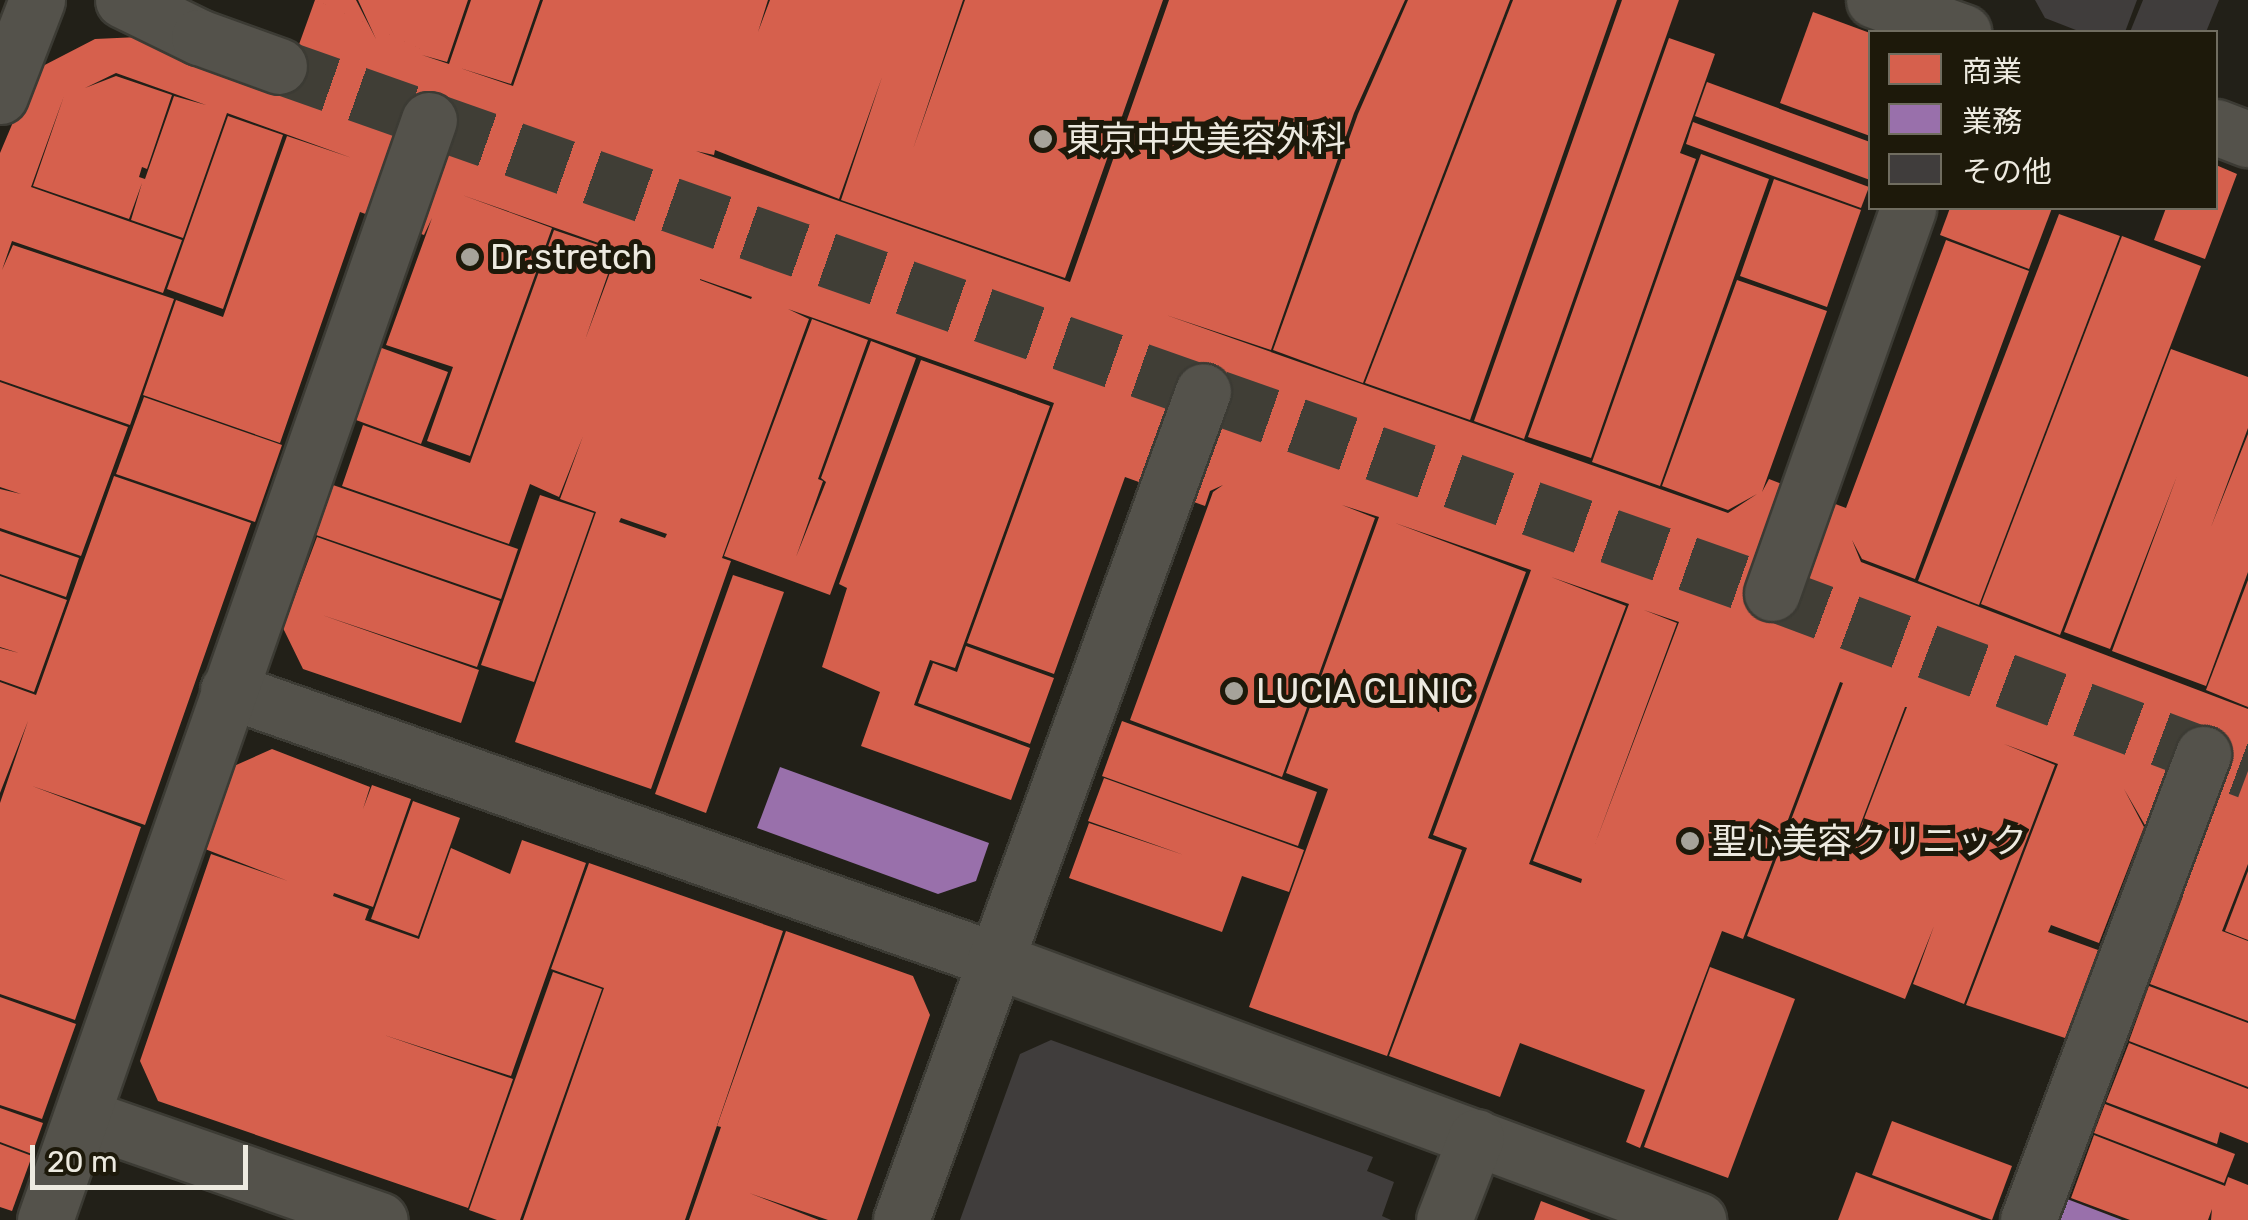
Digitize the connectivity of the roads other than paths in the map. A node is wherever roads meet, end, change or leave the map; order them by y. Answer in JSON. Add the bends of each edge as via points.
{"nodes":[{"id":1,"x":37,"y":0,"type":"edge"},
{"id":2,"x":123,"y":0,"type":"edge"},
{"id":3,"x":1874,"y":0,"type":"edge"},
{"id":4,"x":1981,"y":0,"type":"edge"},
{"id":5,"x":1961,"y":30,"type":"edge"},
{"id":6,"x":1968,"y":30,"type":"edge"},
{"id":7,"x":278,"y":66,"type":"tunnel mouth"},
{"id":8,"x":0,"y":96,"type":"edge"},
{"id":9,"x":429,"y":120,"type":"dead end"},
{"id":10,"x":2218,"y":128,"type":"edge"},
{"id":11,"x":2248,"y":139,"type":"edge"},
{"id":12,"x":1907,"y":210,"type":"edge"},
{"id":13,"x":1203,"y":391,"type":"dead end"},
{"id":14,"x":1772,"y":593,"type":"dead end"},
{"id":15,"x":228,"y":690,"type":"junction"},
{"id":16,"x":2204,"y":754,"type":"dead end"},
{"id":17,"x":996,"y":960,"type":"junction"},
{"id":18,"x":84,"y":1117,"type":"junction"},
{"id":19,"x":1476,"y":1137,"type":"junction"},
{"id":20,"x":45,"y":1220,"type":"edge"},
{"id":21,"x":380,"y":1220,"type":"edge"},
{"id":22,"x":901,"y":1220,"type":"edge"},
{"id":23,"x":1444,"y":1220,"type":"edge"},
{"id":24,"x":1698,"y":1220,"type":"edge"},
{"id":25,"x":2028,"y":1220,"type":"edge"}],
"edges":[{"from":1,"to":8,"type":"street"},
{"from":2,"to":7,"type":"street"},
{"from":3,"to":5,"type":"street"},
{"from":4,"to":6,"type":"street"},
{"from":9,"to":15,"type":"street"},
{"from":10,"to":11,"type":"street"},
{"from":12,"to":14,"type":"street"},
{"from":13,"to":17,"type":"street"},
{"from":15,"to":17,"type":"street"},
{"from":15,"to":18,"type":"street"},
{"from":16,"to":25,"type":"street"},
{"from":17,"to":19,"type":"street"},
{"from":17,"to":22,"type":"street"},
{"from":18,"to":20,"type":"street"},
{"from":18,"to":21,"type":"street"},
{"from":19,"to":23,"type":"street"},
{"from":19,"to":24,"type":"street"}]}
